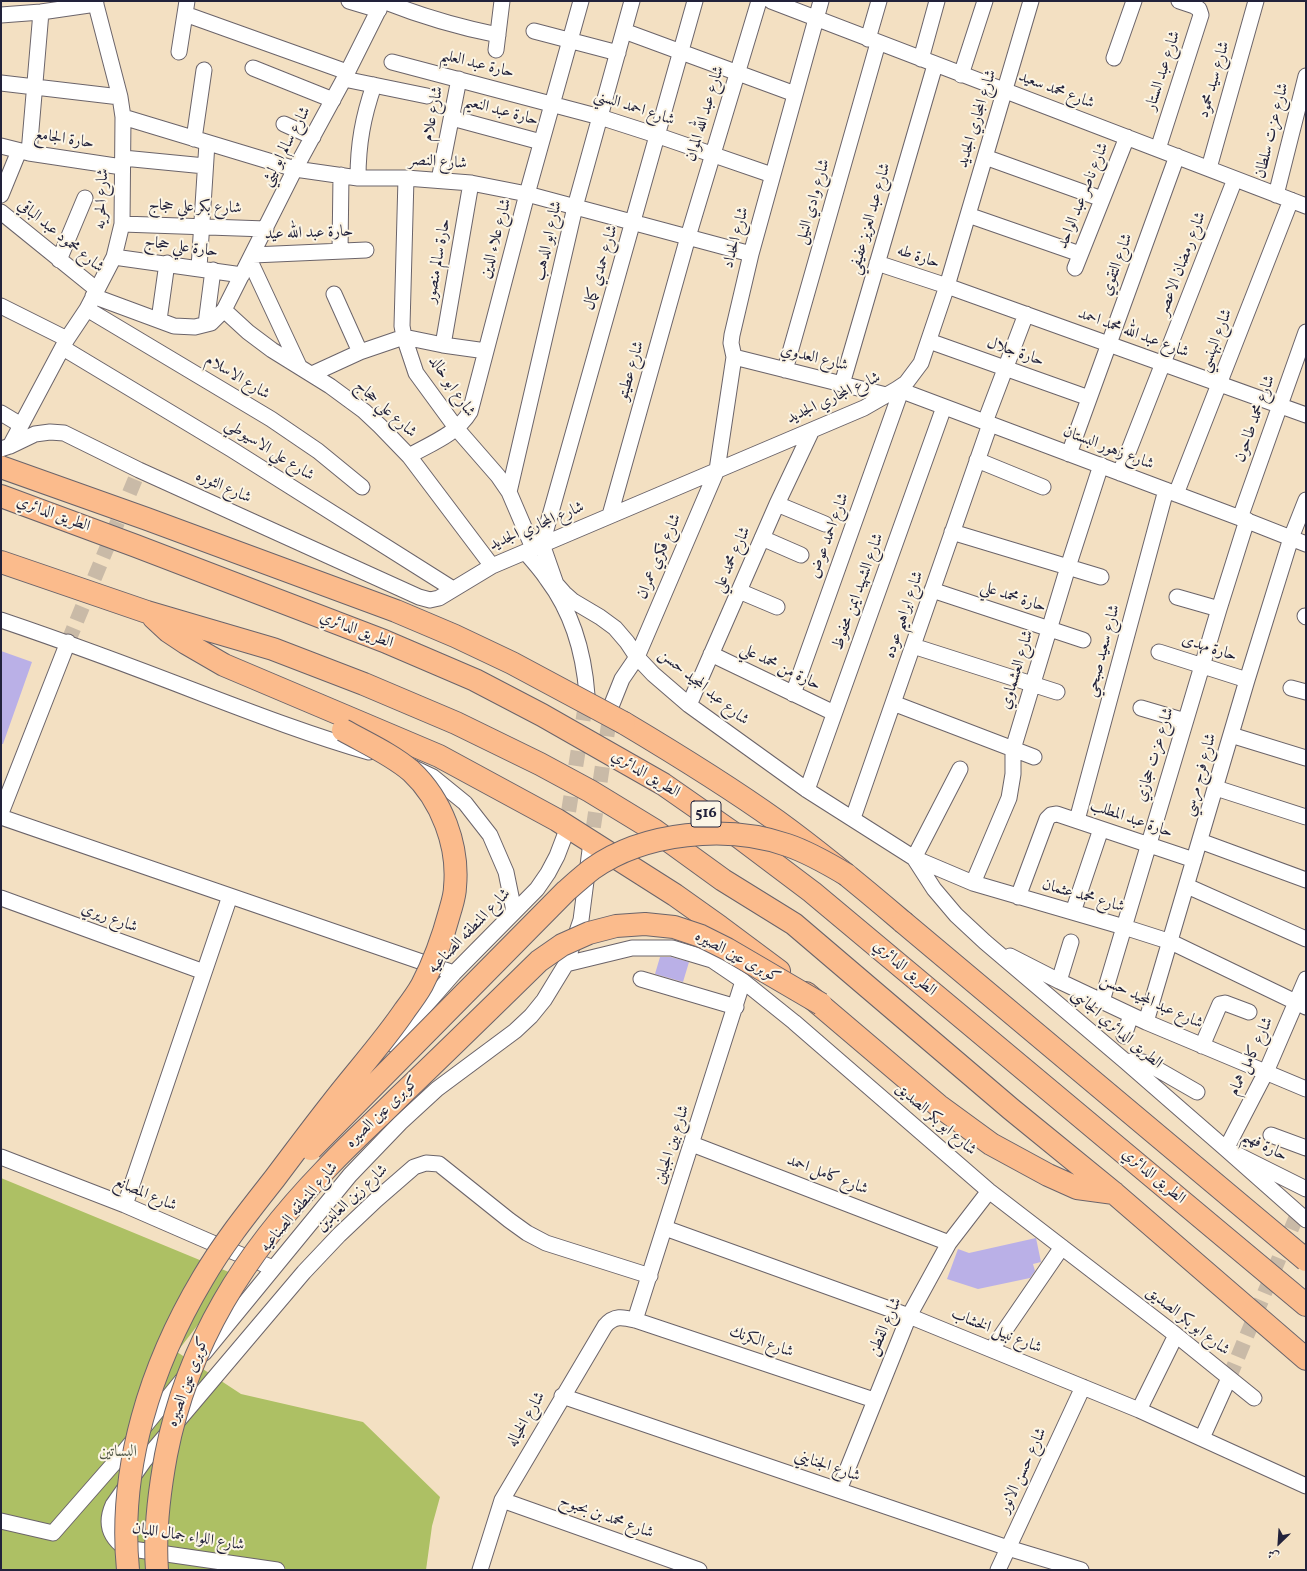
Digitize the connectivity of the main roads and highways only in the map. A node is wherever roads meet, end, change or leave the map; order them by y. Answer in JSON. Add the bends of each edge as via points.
{"nodes":[{"id":1,"x":1,"y":467,"type":"edge"},
{"id":2,"x":1,"y":496,"type":"edge"},
{"id":3,"x":1,"y":562,"type":"edge"},
{"id":4,"x":147,"y":612,"type":"junction"},
{"id":5,"x":244,"y":674,"type":"junction"},
{"id":6,"x":847,"y":875,"type":"junction"},
{"id":7,"x":821,"y":1004,"type":"junction"},
{"id":8,"x":1114,"y":1194,"type":"junction"},
{"id":9,"x":249,"y":1209,"type":"junction"},
{"id":10,"x":1306,"y":1260,"type":"edge"},
{"id":11,"x":1306,"y":1305,"type":"edge"},
{"id":12,"x":1306,"y":1359,"type":"edge"},
{"id":13,"x":128,"y":1570,"type":"edge"},
{"id":14,"x":157,"y":1570,"type":"edge"}],
"edges":[{"from":1,"to":6,"type":"highway","bridge":true,"via":[[396,611],[512,663],[676,754],[777,821]]},
{"from":2,"to":11,"type":"highway","name":"الطريق الدائري","number":"516","via":[[384,641],[475,680],[663,784],[812,892]]},
{"from":3,"to":4,"type":"highway","number":"516"},
{"from":4,"to":5,"type":"highway","via":[[186,643]]},
{"from":4,"to":8,"type":"highway","number":"516","via":[[273,649],[456,723],[577,784],[654,830],[723,880],[794,924]]},
{"from":5,"to":7,"type":"highway","via":[[439,756],[557,820],[720,927]]},
{"from":5,"to":9,"type":"highway","name":"كوبرى عين الصيره","bridge":true,"via":[[385,753],[411,772],[432,796],[447,825],[455,856],[455,889],[443,939],[421,986],[392,1028]]},
{"from":6,"to":9,"type":"highway","bridge":true,"via":[[818,857],[786,844],[754,836],[720,833],[686,835],[653,841],[622,853],[592,869],[566,891]]},
{"from":6,"to":10,"type":"highway","bridge":true},
{"from":7,"to":8,"type":"highway","via":[[939,1106],[991,1144],[1048,1176],[1077,1188]]},
{"from":7,"to":14,"type":"highway","name":"كوبرى عين الصيره","bridge":true,"via":[[701,936],[674,927],[645,924],[616,926],[596,931],[562,945],[539,961],[325,1170],[273,1230],[228,1292],[192,1363],[173,1424],[157,1512]]},
{"from":8,"to":12,"type":"highway","number":"516"},
{"from":9,"to":13,"type":"highway","name":"كوبرى عين الصيره","bridge":true,"via":[[203,1277],[184,1313],[151,1389],[139,1429],[130,1478],[126,1512]]}]}
